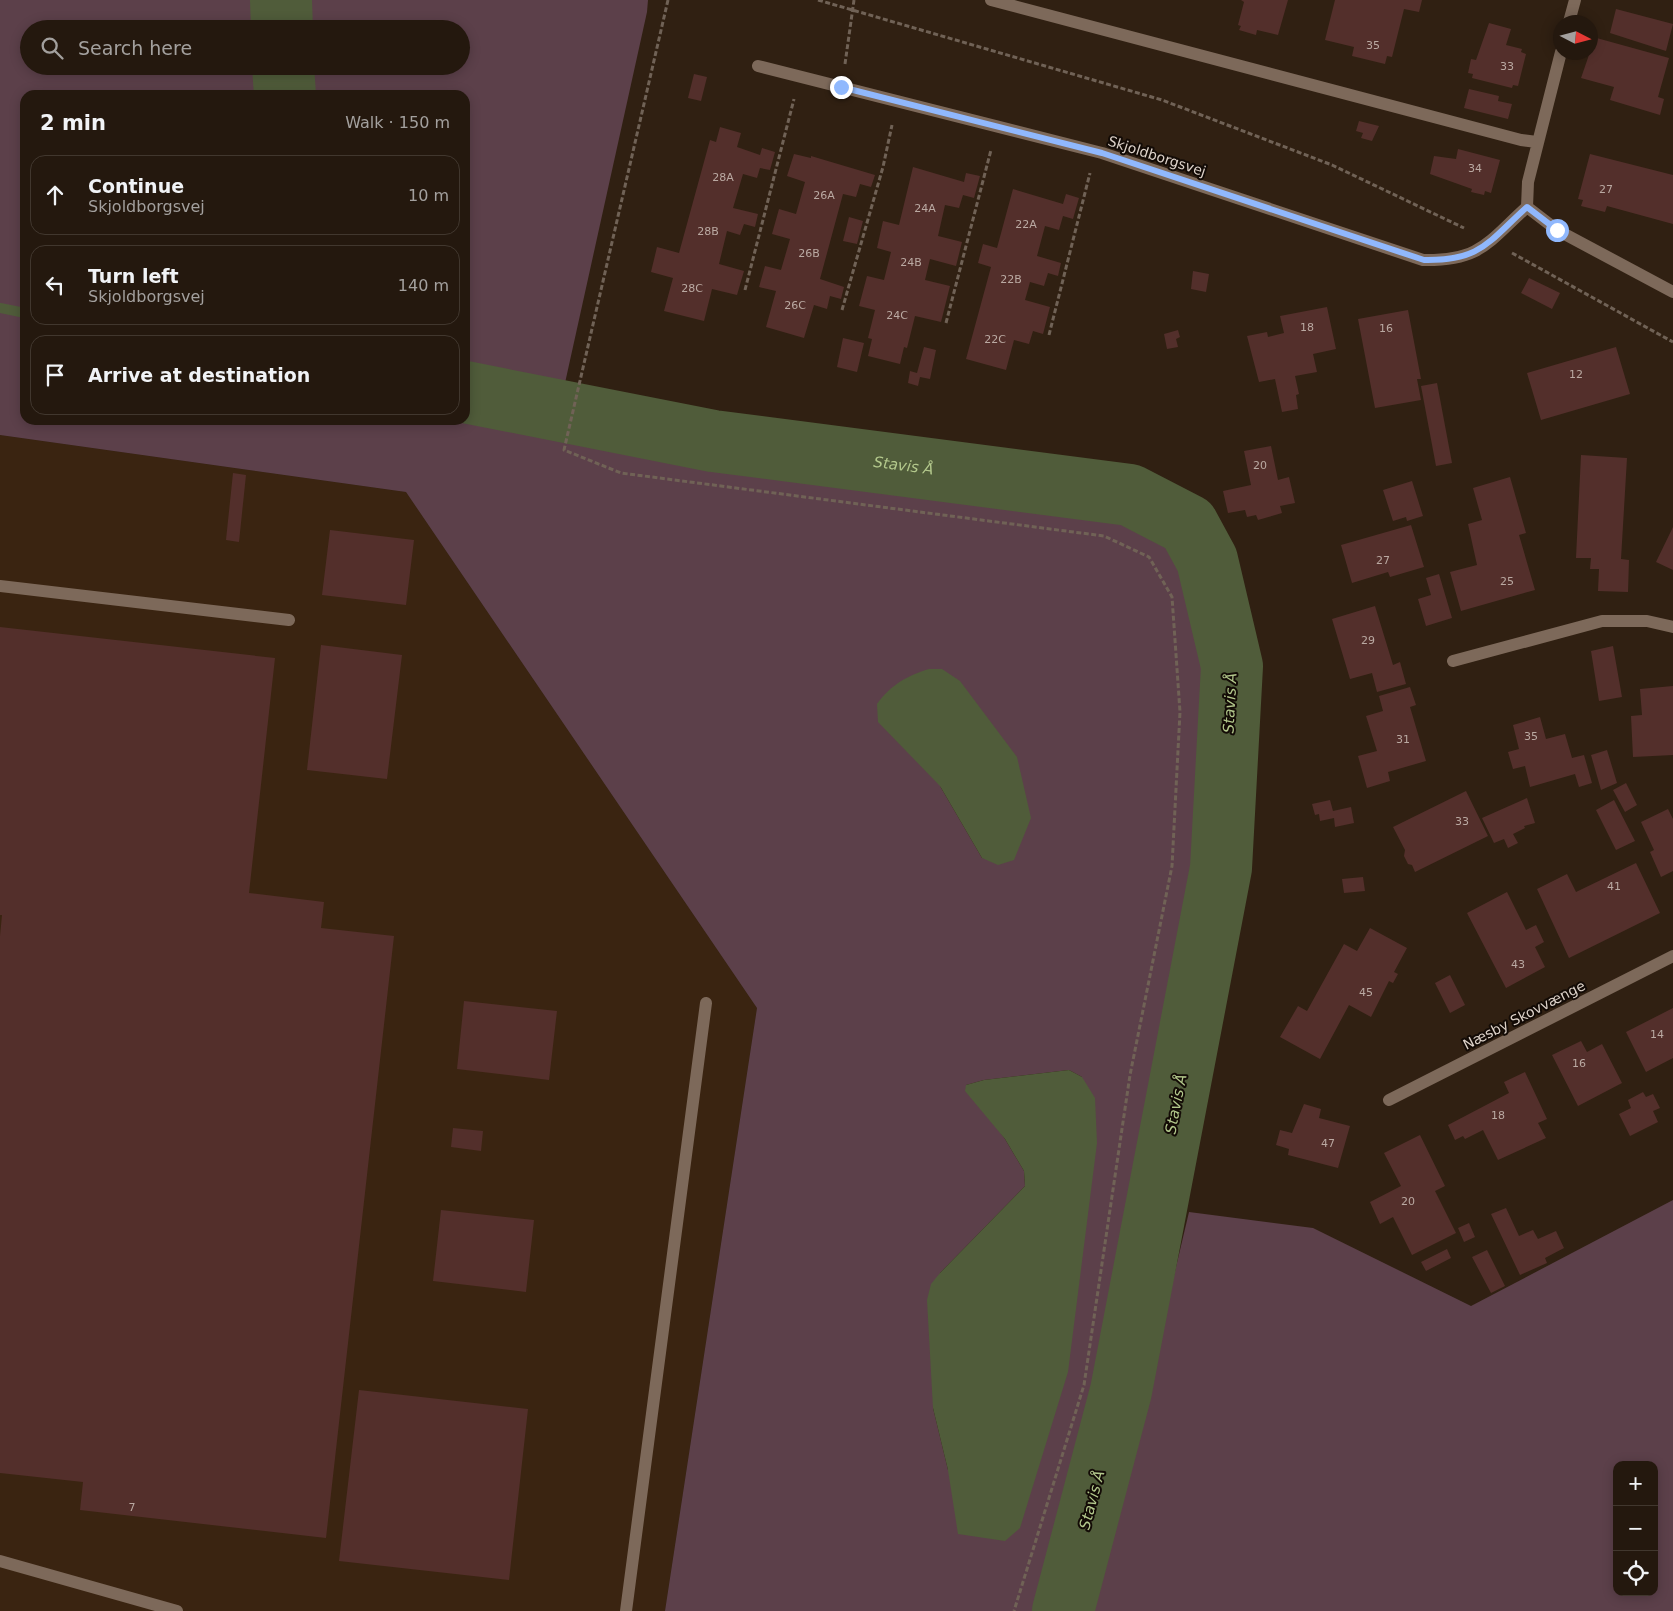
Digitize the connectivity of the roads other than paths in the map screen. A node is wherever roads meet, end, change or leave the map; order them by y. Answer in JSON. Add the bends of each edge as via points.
{"nodes":[{"id":1,"x":991,"y":0,"type":"edge"},
{"id":2,"x":1575,"y":0,"type":"edge"},
{"id":3,"x":1571,"y":15,"type":"edge"},
{"id":4,"x":1559,"y":60,"type":"edge"},
{"id":5,"x":758,"y":66,"type":"dead end"},
{"id":6,"x":1537,"y":142,"type":"junction"},
{"id":7,"x":1527,"y":207,"type":"junction"},
{"id":8,"x":1673,"y":292,"type":"edge"},
{"id":9,"x":0,"y":586,"type":"edge"},
{"id":10,"x":289,"y":620,"type":"dead end"},
{"id":11,"x":1673,"y":627,"type":"edge"},
{"id":12,"x":1453,"y":661,"type":"dead end"},
{"id":13,"x":1673,"y":956,"type":"edge"},
{"id":14,"x":706,"y":1003,"type":"dead end"},
{"id":15,"x":1388,"y":1100,"type":"dead end"},
{"id":16,"x":0,"y":1561,"type":"edge"},
{"id":17,"x":177,"y":1611,"type":"edge"},
{"id":18,"x":626,"y":1611,"type":"edge"}],
"edges":[{"from":1,"to":6,"type":"street"},
{"from":2,"to":3,"type":"street"},
{"from":4,"to":6,"type":"street"},
{"from":5,"to":7,"type":"street","name":"Skjoldborgsvej","via":[[1096,152],[1424,260],[1448,261],[1469,256],[1492,242]]},
{"from":6,"to":7,"type":"street","via":[[1528,182]]},
{"from":7,"to":8,"type":"street","via":[[1557,230]]},
{"from":9,"to":10,"type":"street"},
{"from":11,"to":12,"type":"street","via":[[1646,621],[1602,621]]},
{"from":13,"to":15,"type":"street","name":"Næsby Skovvænge"},
{"from":14,"to":18,"type":"street"},
{"from":16,"to":17,"type":"street"}]}
